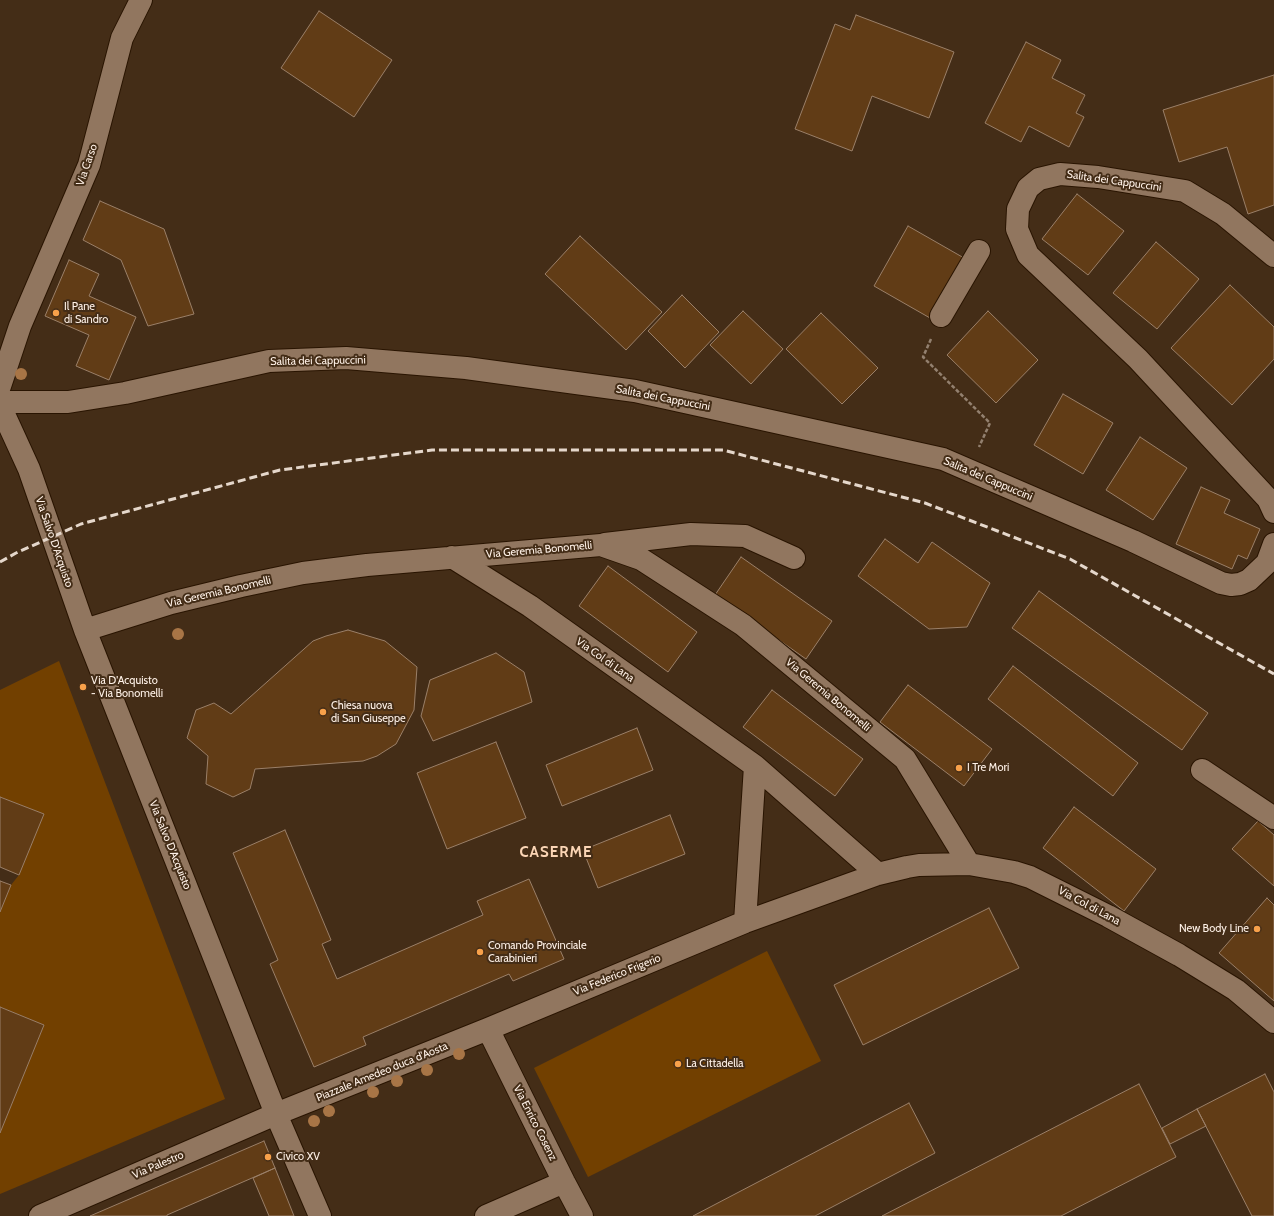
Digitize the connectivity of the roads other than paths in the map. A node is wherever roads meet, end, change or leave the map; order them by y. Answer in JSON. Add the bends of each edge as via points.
{"nodes":[{"id":1,"x":141,"y":0,"type":"edge"},
{"id":2,"x":979,"y":252,"type":"dead end"},
{"id":3,"x":1274,"y":256,"type":"edge"},
{"id":4,"x":942,"y":316,"type":"dead end"},
{"id":5,"x":20,"y":326,"type":"junction"},
{"id":6,"x":0,"y":354,"type":"edge"},
{"id":7,"x":2,"y":401,"type":"edge"},
{"id":8,"x":0,"y":444,"type":"edge"},
{"id":9,"x":29,"y":469,"type":"junction"},
{"id":10,"x":1271,"y":506,"type":"edge"},
{"id":11,"x":1274,"y":544,"type":"edge"},
{"id":12,"x":601,"y":545,"type":"junction"},
{"id":13,"x":452,"y":557,"type":"junction"},
{"id":14,"x":794,"y":558,"type":"dead end"},
{"id":15,"x":85,"y":630,"type":"junction"},
{"id":16,"x":755,"y":766,"type":"junction"},
{"id":17,"x":1202,"y":770,"type":"dead end"},
{"id":18,"x":1274,"y":818,"type":"edge"},
{"id":19,"x":969,"y":864,"type":"junction"},
{"id":20,"x":878,"y":874,"type":"junction"},
{"id":21,"x":745,"y":922,"type":"junction"},
{"id":22,"x":1274,"y":1022,"type":"edge"},
{"id":23,"x":488,"y":1029,"type":"junction"},
{"id":24,"x":276,"y":1114,"type":"junction"},
{"id":25,"x":564,"y":1182,"type":"junction"},
{"id":26,"x":40,"y":1216,"type":"edge"},
{"id":27,"x":320,"y":1216,"type":"edge"},
{"id":28,"x":486,"y":1216,"type":"edge"},
{"id":29,"x":582,"y":1216,"type":"edge"}],
"edges":[{"from":1,"to":5,"type":"street","name":"Via Carso","via":[[122,38],[89,165]]},
{"from":2,"to":4,"type":"street"},
{"from":3,"to":10,"type":"street","name":"Salita dei Cappuccini","via":[[1223,214],[1185,191],[1098,177],[1060,174],[1039,179],[1028,188],[1018,209],[1017,229],[1028,255],[1138,359]]},
{"from":5,"to":6,"type":"street","name":"Via Carso"},
{"from":5,"to":7,"type":"street","name":"Via Carso"},
{"from":7,"to":9,"type":"street","name":"Via Salvo D'Acquisto"},
{"from":7,"to":11,"type":"street","name":"Salita dei Cappuccini","via":[[68,402],[125,393],[269,361],[346,358],[466,368],[635,391],[943,459],[1133,541],[1221,583],[1231,585],[1249,580],[1267,564]]},
{"from":8,"to":9,"type":"street"},
{"from":9,"to":15,"type":"street","name":"Via Salvo D'Acquisto"},
{"from":12,"to":13,"type":"street","name":"Via Geremia Bonomelli"},
{"from":12,"to":14,"type":"street","via":[[691,534],[745,536]]},
{"from":12,"to":19,"type":"street","name":"Via Geremia Bonomelli","via":[[641,559],[743,625],[905,758]]},
{"from":13,"to":15,"type":"street","name":"Via Geremia Bonomelli","via":[[303,573],[171,603]]},
{"from":13,"to":16,"type":"street","name":"Via Col di Lana","via":[[530,606]]},
{"from":15,"to":24,"type":"street","name":"Via Salvo D'Acquisto"},
{"from":16,"to":20,"type":"street","name":"Via Col di Lana"},
{"from":16,"to":21,"type":"street"},
{"from":17,"to":18,"type":"street"},
{"from":19,"to":20,"type":"street","name":"Via Col di Lana","via":[[919,865]]},
{"from":19,"to":22,"type":"street","name":"Via Col di Lana","via":[[1030,877],[1101,912],[1236,990]]},
{"from":20,"to":21,"type":"street","name":"Via Col di Lana"},
{"from":21,"to":23,"type":"street","name":"Via Federico Frigerio"},
{"from":23,"to":24,"type":"street","name":"Piazzale Amedeo duca d'Aosta"},
{"from":23,"to":25,"type":"street","name":"Via Enrico Cosenz"},
{"from":24,"to":26,"type":"street","name":"Via Palestro"},
{"from":24,"to":27,"type":"street","name":"Via Salvo D'Acquisto"},
{"from":25,"to":28,"type":"street"},
{"from":25,"to":29,"type":"street","name":"Via Enrico Cosenz"}]}
